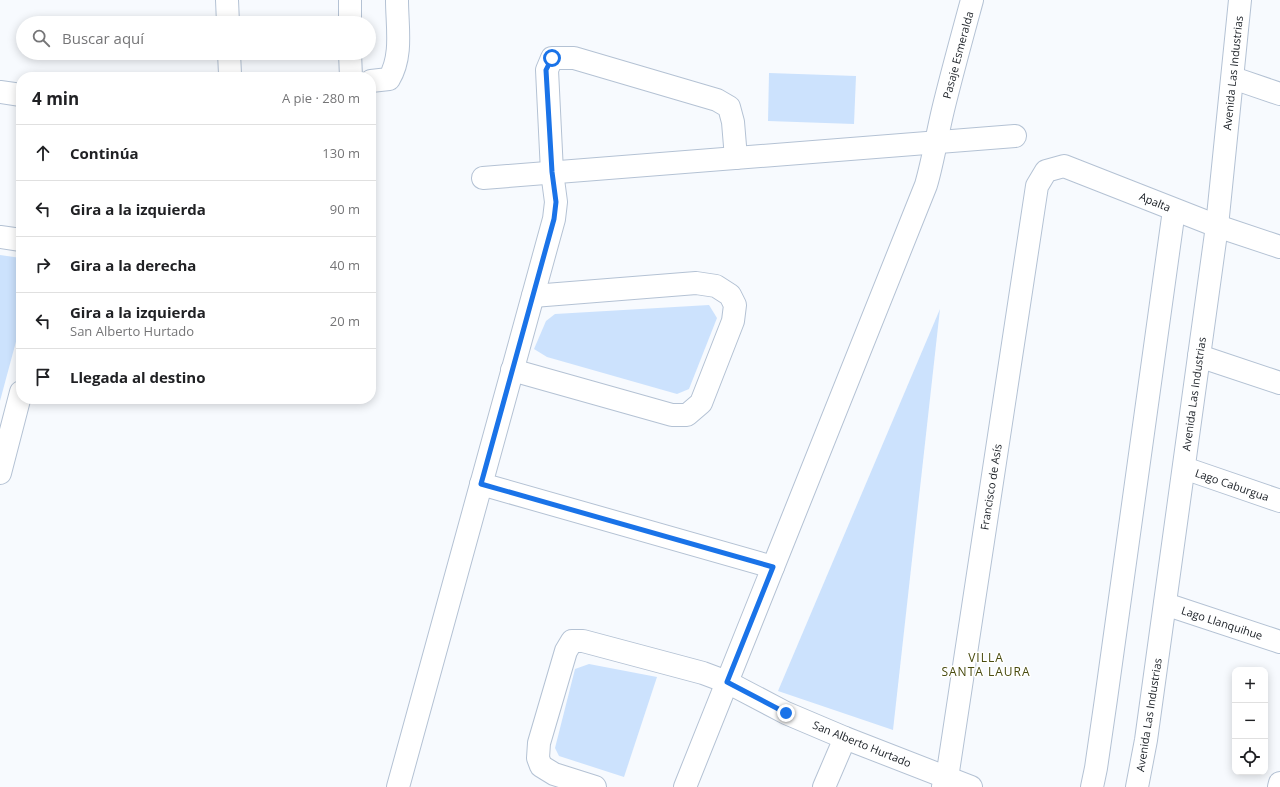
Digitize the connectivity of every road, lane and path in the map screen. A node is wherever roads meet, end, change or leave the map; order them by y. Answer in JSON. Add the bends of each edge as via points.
{"nodes":[{"id":1,"x":227,"y":0,"type":"edge"},
{"id":2,"x":350,"y":0,"type":"edge"},
{"id":3,"x":397,"y":0,"type":"edge"},
{"id":4,"x":972,"y":0,"type":"edge"},
{"id":5,"x":1240,"y":0,"type":"edge"},
{"id":6,"x":228,"y":16,"type":"edge"},
{"id":7,"x":350,"y":16,"type":"edge"},
{"id":8,"x":229,"y":60,"type":"edge"},
{"id":9,"x":350,"y":60,"type":"edge"},
{"id":10,"x":230,"y":72,"type":"edge"},
{"id":11,"x":351,"y":72,"type":"edge"},
{"id":12,"x":1233,"y":78,"type":"junction"},
{"id":13,"x":376,"y":80,"type":"edge"},
{"id":14,"x":0,"y":92,"type":"edge"},
{"id":15,"x":16,"y":94,"type":"edge"},
{"id":16,"x":1280,"y":94,"type":"edge"},
{"id":17,"x":1015,"y":136,"type":"dead end"},
{"id":18,"x":936,"y":143,"type":"junction"},
{"id":19,"x":736,"y":158,"type":"junction"},
{"id":20,"x":552,"y":172,"type":"junction"},
{"id":21,"x":483,"y":178,"type":"dead end"},
{"id":22,"x":1037,"y":186,"type":"joint"},
{"id":23,"x":1174,"y":210,"type":"junction"},
{"id":24,"x":1217,"y":226,"type":"junction"},
{"id":25,"x":0,"y":237,"type":"edge"},
{"id":26,"x":16,"y":239,"type":"edge"},
{"id":27,"x":1280,"y":247,"type":"edge"},
{"id":28,"x":533,"y":296,"type":"junction"},
{"id":29,"x":1199,"y":356,"type":"junction"},
{"id":30,"x":512,"y":370,"type":"junction"},
{"id":31,"x":1280,"y":383,"type":"edge"},
{"id":32,"x":17,"y":404,"type":"edge"},
{"id":33,"x":3,"y":451,"type":"edge"},
{"id":34,"x":1184,"y":468,"type":"junction"},
{"id":35,"x":0,"y":473,"type":"edge"},
{"id":36,"x":481,"y":484,"type":"junction"},
{"id":37,"x":1280,"y":501,"type":"edge"},
{"id":38,"x":773,"y":567,"type":"junction"},
{"id":39,"x":1165,"y":604,"type":"junction"},
{"id":40,"x":1280,"y":642,"type":"edge"},
{"id":41,"x":727,"y":682,"type":"junction"},
{"id":42,"x":845,"y":738,"type":"junction"},
{"id":43,"x":945,"y":783,"type":"edge"},
{"id":44,"x":1280,"y":783,"type":"edge"},
{"id":45,"x":398,"y":787,"type":"edge"},
{"id":46,"x":595,"y":787,"type":"edge"},
{"id":47,"x":685,"y":787,"type":"edge"},
{"id":48,"x":824,"y":787,"type":"edge"},
{"id":49,"x":971,"y":787,"type":"edge"},
{"id":50,"x":1092,"y":787,"type":"edge"},
{"id":51,"x":1137,"y":787,"type":"edge"},
{"id":52,"x":1279,"y":787,"type":"edge"}],
"edges":[{"from":1,"to":6,"type":"street"},
{"from":2,"to":7,"type":"street"},
{"from":3,"to":13,"type":"street","via":[[398,56],[395,70],[389,79]]},
{"from":4,"to":18,"type":"street","name":"Pasaje Esmeralda"},
{"from":5,"to":12,"type":"street","name":"Avenida Las Industrias"},
{"from":8,"to":10,"type":"street"},
{"from":9,"to":11,"type":"street"},
{"from":12,"to":16,"type":"street"},
{"from":12,"to":24,"type":"street","name":"Avenida Las Industrias"},
{"from":14,"to":15,"type":"street"},
{"from":17,"to":18,"type":"street"},
{"from":18,"to":19,"type":"street"},
{"from":18,"to":38,"type":"street","name":"Pasaje Esmeralda","via":[[926,185]]},
{"from":19,"to":20,"type":"street"},
{"from":19,"to":20,"type":"street","via":[[729,107],[717,100],[574,58],[552,58],[546,70]]},
{"from":20,"to":21,"type":"street"},
{"from":20,"to":28,"type":"street","via":[[556,202],[554,219]]},
{"from":22,"to":23,"type":"street","name":"Apalta","via":[[1046,171],[1064,166]]},
{"from":22,"to":43,"type":"street","name":"Francisco de Asís"},
{"from":23,"to":24,"type":"street","name":"Apalta"},
{"from":23,"to":50,"type":"street"},
{"from":24,"to":27,"type":"street","name":"Apalta"},
{"from":24,"to":29,"type":"street","name":"Avenida Las Industrias"},
{"from":25,"to":26,"type":"street"},
{"from":28,"to":30,"type":"street"},
{"from":28,"to":30,"type":"street","via":[[696,283],[716,286],[730,295],[734,305],[733,321],[701,404],[688,415],[672,415]]},
{"from":29,"to":31,"type":"street"},
{"from":29,"to":34,"type":"street","name":"Avenida Las Industrias"},
{"from":30,"to":36,"type":"street"},
{"from":32,"to":33,"type":"street"},
{"from":33,"to":35,"type":"street"},
{"from":34,"to":37,"type":"street","name":"Lago Caburgua"},
{"from":34,"to":39,"type":"street","name":"Avenida Las Industrias"},
{"from":36,"to":38,"type":"street"},
{"from":36,"to":45,"type":"street"},
{"from":38,"to":41,"type":"street","name":"Pasaje Esmeralda"},
{"from":39,"to":40,"type":"street","name":"Lago Llanquihue"},
{"from":39,"to":51,"type":"street","name":"Avenida Las Industrias"},
{"from":41,"to":42,"type":"street","name":"San Alberto Hurtado","via":[[786,713]]},
{"from":41,"to":46,"type":"street","name":"San Alberto Hurtado","via":[[704,673],[583,641],[572,641],[563,659],[539,743],[538,758],[540,766],[554,774]]},
{"from":41,"to":47,"type":"street","name":"Pasaje Esmeralda"},
{"from":42,"to":43,"type":"street","name":"San Alberto Hurtado"},
{"from":42,"to":48,"type":"street"},
{"from":43,"to":49,"type":"street","name":"San Alberto Hurtado"},
{"from":44,"to":52,"type":"street"}]}
